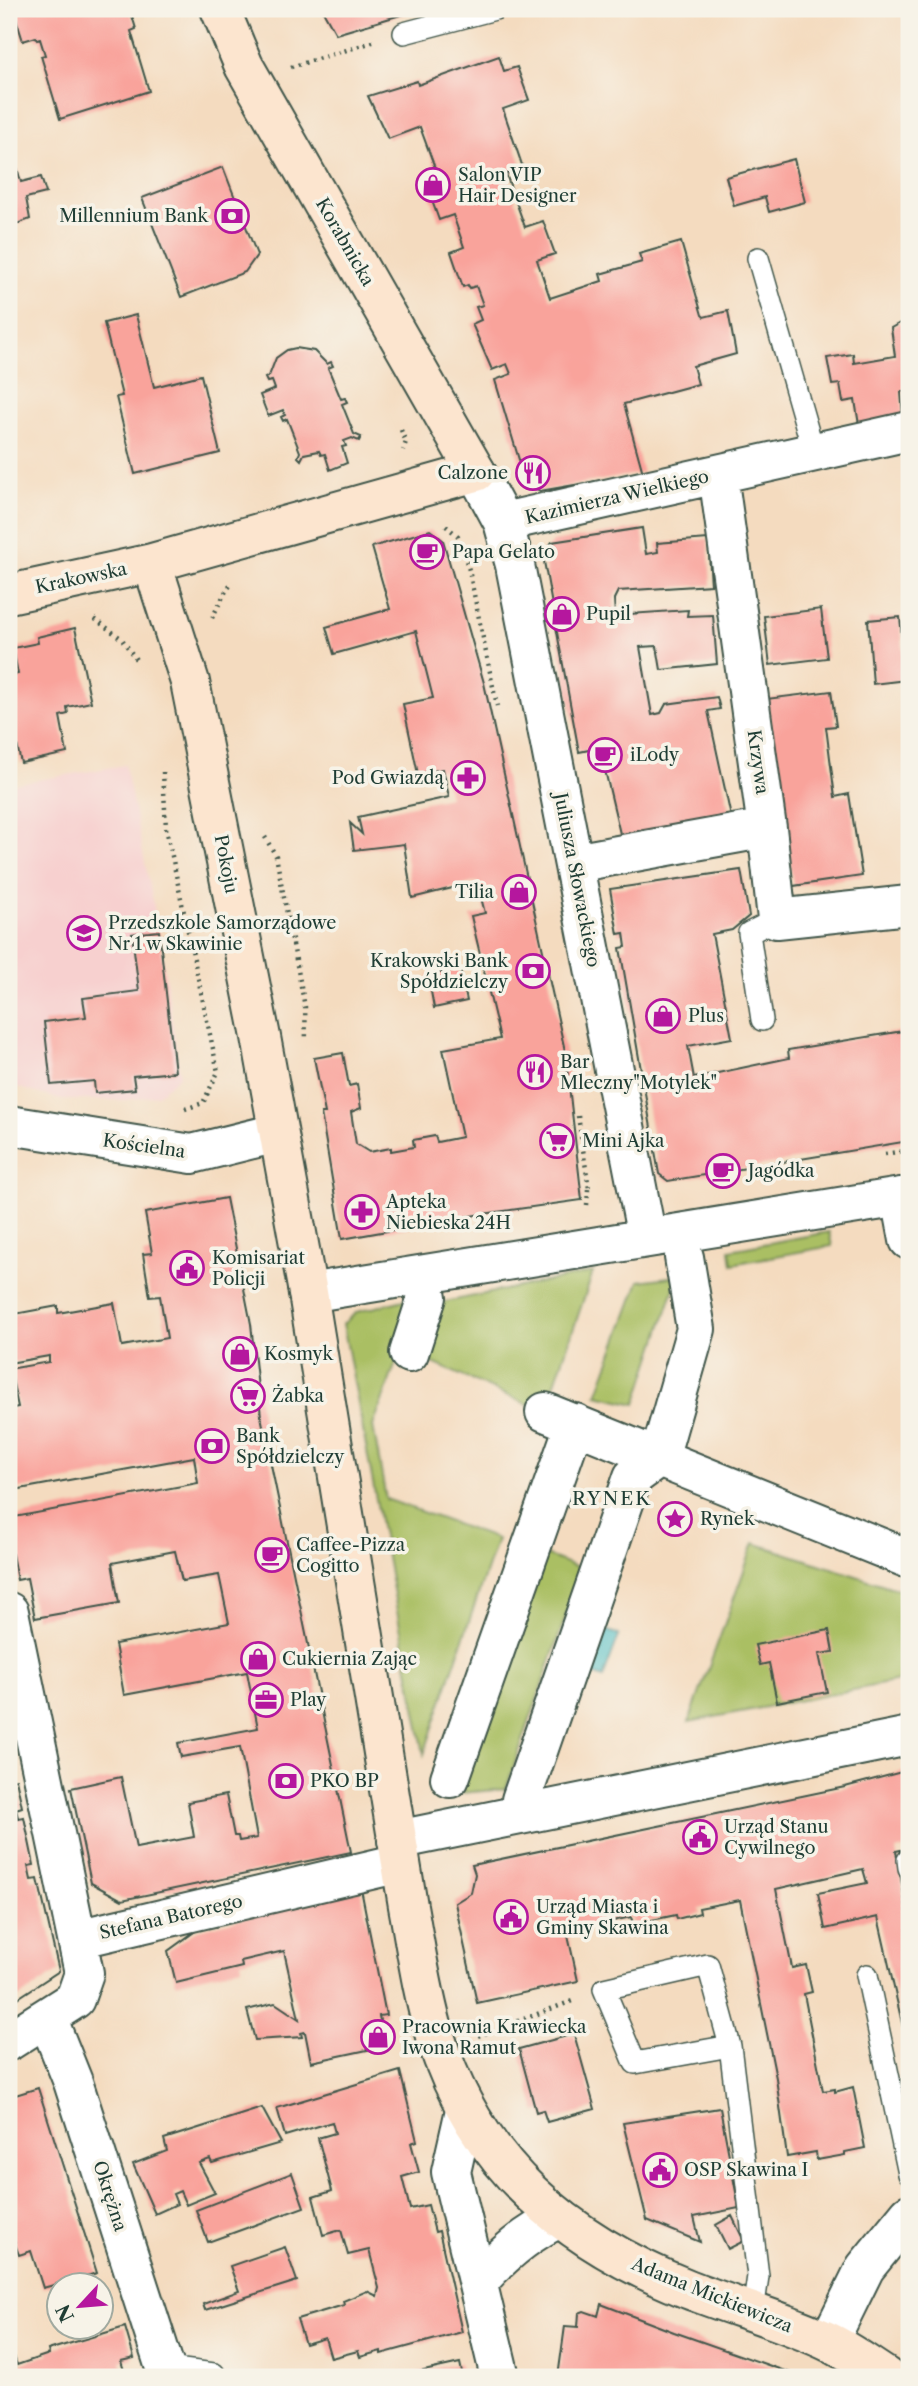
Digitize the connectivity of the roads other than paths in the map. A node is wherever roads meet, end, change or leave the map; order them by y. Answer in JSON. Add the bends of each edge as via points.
{"nodes":[{"id":1,"x":222,"y":9,"type":"edge"},
{"id":2,"x":495,"y":9,"type":"edge"},
{"id":3,"x":404,"y":33,"type":"road end"},
{"id":4,"x":758,"y":258,"type":"dead end"},
{"id":5,"x":909,"y":431,"type":"edge"},
{"id":6,"x":814,"y":453,"type":"junction"},
{"id":7,"x":476,"y":472,"type":"junction"},
{"id":8,"x":718,"y":474,"type":"junction"},
{"id":9,"x":503,"y":523,"type":"junction"},
{"id":10,"x":152,"y":563,"type":"junction"},
{"id":11,"x":9,"y":594,"type":"edge"},
{"id":12,"x":767,"y":828,"type":"junction"},
{"id":13,"x":574,"y":863,"type":"junction"},
{"id":14,"x":909,"y":905,"type":"edge"},
{"id":15,"x":777,"y":919,"type":"junction"},
{"id":16,"x":762,"y":1020,"type":"dead end"},
{"id":17,"x":9,"y":1125,"type":"edge"},
{"id":18,"x":277,"y":1133,"type":"junction"},
{"id":19,"x":905,"y":1193,"type":"edge"},
{"id":20,"x":648,"y":1238,"type":"junction"},
{"id":21,"x":909,"y":1241,"type":"edge"},
{"id":22,"x":684,"y":1257,"type":"dead end"},
{"id":23,"x":308,"y":1293,"type":"junction"},
{"id":24,"x":427,"y":1297,"type":"dead end"},
{"id":25,"x":409,"y":1353,"type":"dead end"},
{"id":26,"x":659,"y":1458,"type":"junction"},
{"id":27,"x":909,"y":1559,"type":"edge"},
{"id":28,"x":9,"y":1612,"type":"edge"},
{"id":29,"x":909,"y":1736,"type":"edge"},
{"id":30,"x":450,"y":1778,"type":"dead end"},
{"id":31,"x":522,"y":1800,"type":"dead end"},
{"id":32,"x":399,"y":1852,"type":"junction"},
{"id":33,"x":77,"y":1939,"type":"junction"},
{"id":34,"x":867,"y":1975,"type":"dead end"},
{"id":35,"x":47,"y":2017,"type":"junction"},
{"id":36,"x":9,"y":2041,"type":"edge"},
{"id":37,"x":730,"y":2046,"type":"junction"},
{"id":38,"x":465,"y":2110,"type":"junction"},
{"id":39,"x":909,"y":2174,"type":"edge"},
{"id":40,"x":909,"y":2214,"type":"edge"},
{"id":41,"x":560,"y":2218,"type":"junction"},
{"id":42,"x":478,"y":2282,"type":"junction"},
{"id":43,"x":753,"y":2312,"type":"junction"},
{"id":44,"x":829,"y":2341,"type":"junction"},
{"id":45,"x":168,"y":2373,"type":"edge"},
{"id":46,"x":215,"y":2377,"type":"edge"},
{"id":47,"x":500,"y":2377,"type":"edge"},
{"id":48,"x":886,"y":2377,"type":"edge"}],
"edges":[{"from":1,"to":7,"type":"main road","name":"Korabnicka","via":[[244,66]]},
{"from":2,"to":3,"type":"lane"},
{"from":4,"to":6,"type":"lane"},
{"from":5,"to":6,"type":"street","name":"Kazimierza Wielkiego"},
{"from":6,"to":8,"type":"street","name":"Kazimierza Wielkiego"},
{"from":7,"to":9,"type":"street","name":"Kazimierza Wielkiego"},
{"from":7,"to":10,"type":"main road"},
{"from":8,"to":9,"type":"street","name":"Kazimierza Wielkiego"},
{"from":8,"to":12,"type":"street","name":"Krzywa"},
{"from":9,"to":13,"type":"street","name":"Juliusza Słowackiego"},
{"from":10,"to":11,"type":"main road","name":"Krakowska"},
{"from":10,"to":18,"type":"main road","name":"Pokoju","via":[[190,682]]},
{"from":12,"to":13,"type":"street"},
{"from":12,"to":15,"type":"street","name":"Krzywa"},
{"from":13,"to":20,"type":"street","name":"Juliusza Słowackiego"},
{"from":14,"to":15,"type":"street"},
{"from":15,"to":16,"type":"lane","via":[[749,933]]},
{"from":17,"to":18,"type":"street","name":"Kościelna","via":[[192,1154]]},
{"from":18,"to":23,"type":"main road","name":"Pokoju"},
{"from":19,"to":20,"type":"street"},
{"from":19,"to":21,"type":"street"},
{"from":20,"to":23,"type":"street"},
{"from":22,"to":26,"type":"street","via":[[696,1329]]},
{"from":23,"to":32,"type":"main road"},
{"from":24,"to":25,"type":"street"},
{"from":26,"to":27,"type":"street"},
{"from":26,"to":30,"type":"street","via":[[560,1418]]},
{"from":26,"to":31,"type":"street","via":[[633,1477]]},
{"from":28,"to":33,"type":"street"},
{"from":29,"to":32,"type":"street"},
{"from":32,"to":33,"type":"street","name":"Stefana Batorego"},
{"from":32,"to":38,"type":"main road","name":"Adama Mickiewicza","via":[[429,2011]]},
{"from":33,"to":35,"type":"street","name":"Stefana Batorego","via":[[84,1973],[75,1999]]},
{"from":34,"to":39,"type":"lane"},
{"from":35,"to":36,"type":"street","name":"Stefana Batorego"},
{"from":35,"to":45,"type":"street","name":"Okrężna","via":[[73,2082]]},
{"from":37,"to":37,"type":"lane","via":[[635,2063],[604,1989],[708,1965]]},
{"from":37,"to":43,"type":"lane","via":[[758,2276]]},
{"from":38,"to":41,"type":"main road","name":"Adama Mickiewicza","via":[[504,2165]]},
{"from":38,"to":42,"type":"street","via":[[451,2172]]},
{"from":40,"to":44,"type":"street","via":[[865,2267]]},
{"from":41,"to":42,"type":"street","via":[[506,2252]]},
{"from":41,"to":43,"type":"main road","name":"Adama Mickiewicza","via":[[628,2262]]},
{"from":42,"to":47,"type":"street"},
{"from":43,"to":44,"type":"main road","name":"Adama Mickiewicza"},
{"from":44,"to":48,"type":"main road","name":"Adama Mickiewicza"},
{"from":45,"to":46,"type":"lane"}]}
